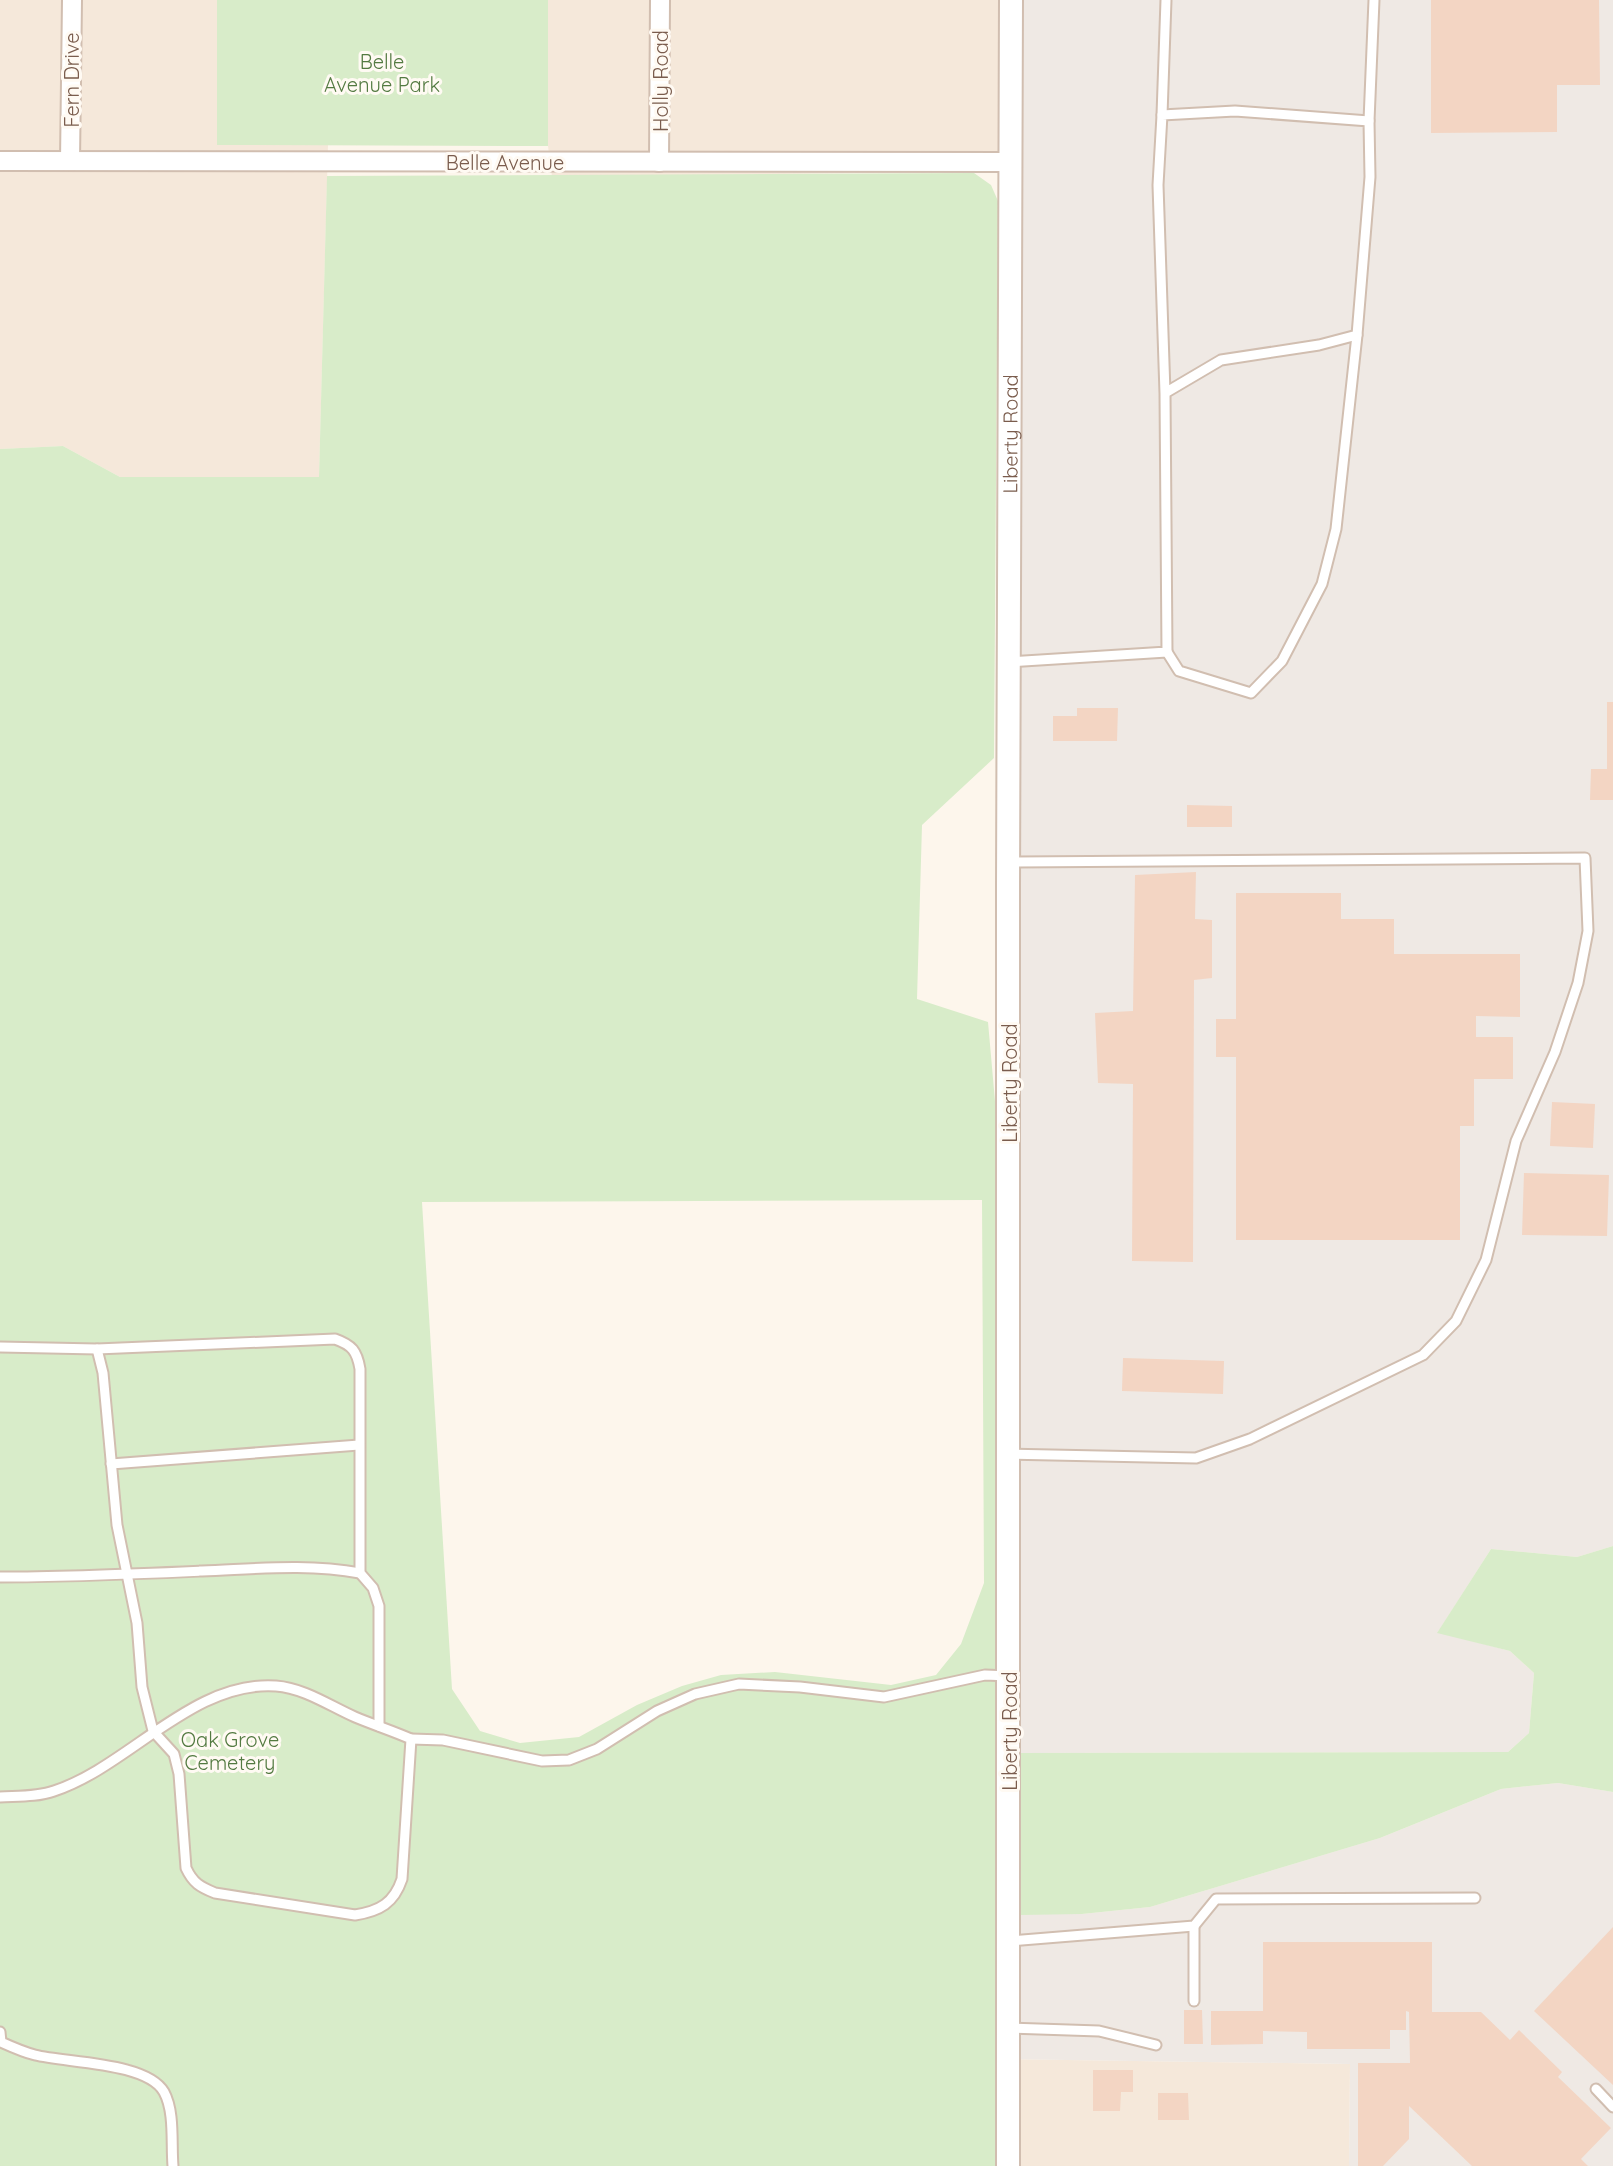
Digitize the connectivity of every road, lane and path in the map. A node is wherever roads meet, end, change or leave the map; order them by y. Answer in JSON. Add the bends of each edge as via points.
{"nodes":[{"id":1,"x":72,"y":0,"type":"edge"},
{"id":2,"x":660,"y":0,"type":"edge"},
{"id":3,"x":1011,"y":0,"type":"edge"},
{"id":4,"x":1166,"y":0,"type":"edge"},
{"id":5,"x":1374,"y":0,"type":"edge"},
{"id":6,"x":1162,"y":115,"type":"junction"},
{"id":7,"x":1369,"y":121,"type":"junction"},
{"id":8,"x":0,"y":161,"type":"edge"},
{"id":9,"x":70,"y":161,"type":"junction"},
{"id":10,"x":659,"y":162,"type":"junction"},
{"id":11,"x":1010,"y":162,"type":"junction"},
{"id":12,"x":1357,"y":335,"type":"junction"},
{"id":13,"x":1165,"y":393,"type":"junction"},
{"id":14,"x":1167,"y":652,"type":"junction"},
{"id":15,"x":1009,"y":662,"type":"junction"},
{"id":16,"x":1008,"y":862,"type":"junction"},
{"id":17,"x":0,"y":1347,"type":"edge"},
{"id":18,"x":97,"y":1349,"type":"junction"},
{"id":19,"x":359,"y":1445,"type":"junction"},
{"id":20,"x":1009,"y":1454,"type":"junction"},
{"id":21,"x":111,"y":1464,"type":"junction"},
{"id":22,"x":360,"y":1573,"type":"junction"},
{"id":23,"x":126,"y":1574,"type":"junction"},
{"id":24,"x":0,"y":1577,"type":"edge"},
{"id":25,"x":1009,"y":1676,"type":"junction"},
{"id":26,"x":379,"y":1726,"type":"junction"},
{"id":27,"x":153,"y":1731,"type":"junction"},
{"id":28,"x":411,"y":1739,"type":"junction"},
{"id":29,"x":0,"y":1797,"type":"edge"},
{"id":30,"x":1475,"y":1898,"type":"dead end"},
{"id":31,"x":1194,"y":1926,"type":"junction"},
{"id":32,"x":1009,"y":1941,"type":"junction"},
{"id":33,"x":1194,"y":2001,"type":"dead end"},
{"id":34,"x":1009,"y":2028,"type":"junction"},
{"id":35,"x":0,"y":2032,"type":"edge"},
{"id":36,"x":0,"y":2042,"type":"edge"},
{"id":37,"x":1156,"y":2045,"type":"dead end"},
{"id":38,"x":1596,"y":2089,"type":"dead end"},
{"id":39,"x":1613,"y":2107,"type":"edge"},
{"id":40,"x":173,"y":2166,"type":"edge"},
{"id":41,"x":1008,"y":2166,"type":"edge"}],
"edges":[{"from":1,"to":9,"type":"street","name":"Fern Drive"},
{"from":2,"to":10,"type":"street","name":"Holly Road"},
{"from":3,"to":11,"type":"street","name":"Liberty Road"},
{"from":4,"to":6,"type":"lane"},
{"from":5,"to":7,"type":"lane"},
{"from":6,"to":7,"type":"lane","via":[[1235,111]]},
{"from":6,"to":13,"type":"lane","via":[[1158,185]]},
{"from":7,"to":12,"type":"lane","via":[[1370,177]]},
{"from":8,"to":9,"type":"street","name":"Belle Avenue"},
{"from":9,"to":10,"type":"street","name":"Belle Avenue"},
{"from":10,"to":11,"type":"street","name":"Belle Avenue"},
{"from":11,"to":15,"type":"street","name":"Liberty Road"},
{"from":12,"to":13,"type":"lane","via":[[1221,360]]},
{"from":12,"to":14,"type":"lane","via":[[1336,529],[1322,584],[1282,661],[1251,693],[1179,671]]},
{"from":13,"to":14,"type":"lane"},
{"from":14,"to":15,"type":"lane"},
{"from":15,"to":16,"type":"street","name":"Liberty Road"},
{"from":16,"to":20,"type":"street","name":"Liberty Road"},
{"from":16,"to":20,"type":"lane","via":[[1585,858],[1588,931],[1578,983],[1555,1052],[1516,1141],[1486,1260],[1456,1321],[1423,1355],[1250,1439],[1196,1458]]},
{"from":17,"to":18,"type":"lane"},
{"from":18,"to":19,"type":"lane","via":[[335,1339],[349,1344],[360,1369]]},
{"from":18,"to":21,"type":"lane"},
{"from":19,"to":21,"type":"lane"},
{"from":19,"to":22,"type":"lane"},
{"from":20,"to":25,"type":"street","name":"Liberty Road"},
{"from":21,"to":23,"type":"lane"},
{"from":22,"to":23,"type":"lane","via":[[287,1567]]},
{"from":22,"to":26,"type":"lane","via":[[379,1606]]},
{"from":23,"to":24,"type":"lane"},
{"from":23,"to":27,"type":"lane"},
{"from":25,"to":28,"type":"lane","via":[[985,1675],[884,1697],[739,1684],[657,1711],[597,1749],[569,1760],[542,1761],[443,1740]]},
{"from":25,"to":32,"type":"street","name":"Liberty Road"},
{"from":26,"to":27,"type":"lane","via":[[305,1693],[255,1686],[232,1691]]},
{"from":26,"to":28,"type":"lane"},
{"from":27,"to":28,"type":"lane","via":[[174,1754],[190,1879],[215,1893],[355,1915],[387,1905],[402,1879]]},
{"from":27,"to":29,"type":"lane","via":[[75,1783],[40,1794]]},
{"from":30,"to":31,"type":"lane","via":[[1216,1899]]},
{"from":31,"to":32,"type":"lane"},
{"from":31,"to":33,"type":"lane"},
{"from":32,"to":34,"type":"street","name":"Liberty Road"},
{"from":34,"to":37,"type":"lane","via":[[1099,2031]]},
{"from":34,"to":41,"type":"street","name":"Liberty Road"},
{"from":35,"to":36,"type":"lane"},
{"from":36,"to":40,"type":"lane","via":[[36,2055],[149,2077],[164,2092],[169,2110]]},
{"from":38,"to":39,"type":"lane"}]}
